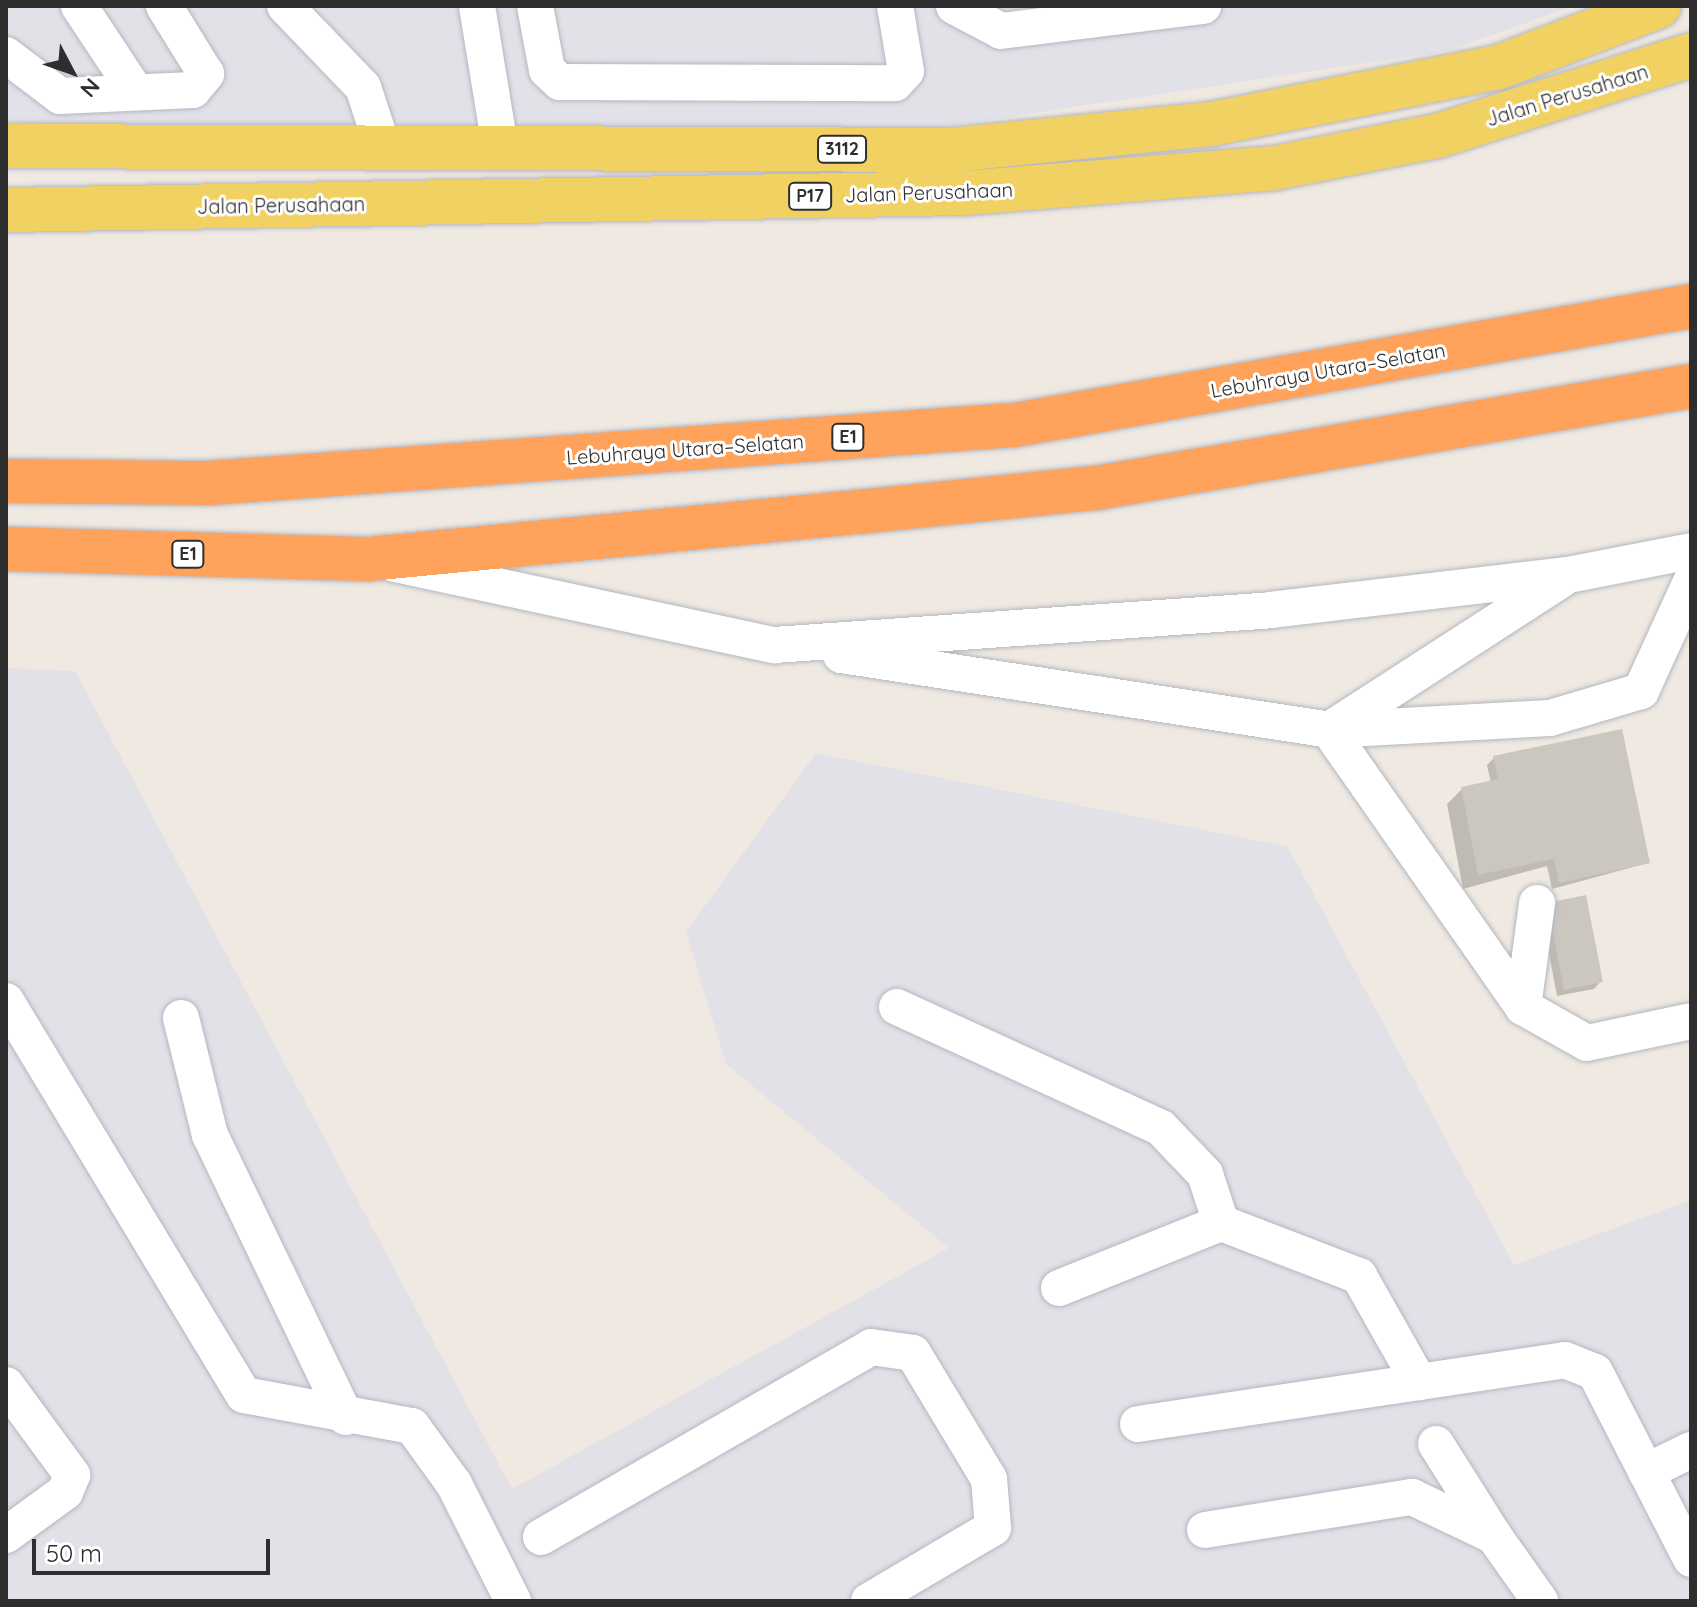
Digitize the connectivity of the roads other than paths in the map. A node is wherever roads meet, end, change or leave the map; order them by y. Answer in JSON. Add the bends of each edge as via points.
{"nodes":[{"id":1,"x":79,"y":6,"type":"edge"},
{"id":2,"x":164,"y":6,"type":"edge"},
{"id":3,"x":285,"y":6,"type":"edge"},
{"id":4,"x":477,"y":6,"type":"edge"},
{"id":5,"x":535,"y":6,"type":"edge"},
{"id":6,"x":895,"y":6,"type":"edge"},
{"id":7,"x":954,"y":6,"type":"edge"},
{"id":8,"x":1203,"y":6,"type":"edge"},
{"id":9,"x":1659,"y":6,"type":"edge"},
{"id":10,"x":6,"y":55,"type":"edge"},
{"id":11,"x":1691,"y":55,"type":"edge"},
{"id":12,"x":136,"y":92,"type":"junction"},
{"id":13,"x":6,"y":146,"type":"edge"},
{"id":14,"x":500,"y":147,"type":"junction"},
{"id":15,"x":383,"y":148,"type":"junction"},
{"id":16,"x":6,"y":210,"type":"edge"},
{"id":17,"x":1688,"y":306,"type":"edge"},
{"id":18,"x":1691,"y":386,"type":"edge"},
{"id":19,"x":6,"y":481,"type":"edge"},
{"id":20,"x":6,"y":549,"type":"edge"},
{"id":21,"x":1691,"y":551,"type":"edge"},
{"id":22,"x":369,"y":559,"type":"junction"},
{"id":23,"x":1568,"y":575,"type":"junction"},
{"id":24,"x":1689,"y":586,"type":"edge"},
{"id":25,"x":774,"y":645,"type":"junction"},
{"id":26,"x":1329,"y":730,"type":"junction"},
{"id":27,"x":1537,"y":903,"type":"dead end"},
{"id":28,"x":6,"y":1001,"type":"edge"},
{"id":29,"x":897,"y":1007,"type":"dead end"},
{"id":30,"x":1523,"y":1007,"type":"junction"},
{"id":31,"x":181,"y":1018,"type":"dead end"},
{"id":32,"x":1691,"y":1021,"type":"edge"},
{"id":33,"x":1221,"y":1223,"type":"junction"},
{"id":34,"x":1059,"y":1288,"type":"dead end"},
{"id":35,"x":1419,"y":1382,"type":"junction"},
{"id":36,"x":6,"y":1385,"type":"edge"},
{"id":37,"x":346,"y":1417,"type":"junction"},
{"id":38,"x":1138,"y":1424,"type":"dead end"},
{"id":39,"x":1436,"y":1444,"type":"dead end"},
{"id":40,"x":1691,"y":1450,"type":"edge"},
{"id":41,"x":1646,"y":1472,"type":"junction"},
{"id":42,"x":1205,"y":1530,"type":"dead end"},
{"id":43,"x":6,"y":1535,"type":"edge"},
{"id":44,"x":1494,"y":1536,"type":"junction"},
{"id":45,"x":541,"y":1537,"type":"dead end"},
{"id":46,"x":1691,"y":1559,"type":"edge"},
{"id":47,"x":513,"y":1601,"type":"edge"},
{"id":48,"x":869,"y":1601,"type":"edge"},
{"id":49,"x":1540,"y":1601,"type":"edge"}],
"edges":[{"from":1,"to":12,"type":"street"},
{"from":2,"to":12,"type":"street","via":[[206,74],[193,90]]},
{"from":3,"to":15,"type":"street","via":[[363,87]]},
{"from":4,"to":14,"type":"street"},
{"from":5,"to":6,"type":"street","via":[[547,70],[560,82],[895,83],[906,71]]},
{"from":7,"to":8,"type":"street","via":[[1001,31]]},
{"from":9,"to":14,"type":"main road","name":"Jalan Perusahaan","number":"3112","via":[[1499,67],[1211,124],[951,150]]},
{"from":10,"to":12,"type":"street","via":[[60,96]]},
{"from":11,"to":16,"type":"main road","name":"Jalan Perusahaan","number":"P17","via":[[1437,136],[1275,168],[980,192]]},
{"from":13,"to":15,"type":"main road","name":"Jalan Perusahaan","number":"3112"},
{"from":14,"to":15,"type":"main road","name":"Jalan Perusahaan","number":"3112"},
{"from":17,"to":19,"type":"highway","name":"Lebuhraya Utara–Selatan","number":"E1","via":[[1015,425],[209,483]]},
{"from":18,"to":22,"type":"highway","number":"E1","via":[[1096,488]]},
{"from":20,"to":22,"type":"highway","number":"E1"},
{"from":21,"to":23,"type":"street"},
{"from":22,"to":25,"type":"street"},
{"from":23,"to":25,"type":"street","via":[[1270,610]]},
{"from":23,"to":26,"type":"street"},
{"from":24,"to":26,"type":"street","via":[[1641,691],[1550,718]]},
{"from":25,"to":26,"type":"street"},
{"from":26,"to":30,"type":"street"},
{"from":27,"to":30,"type":"street"},
{"from":28,"to":37,"type":"street","via":[[244,1395]]},
{"from":29,"to":33,"type":"street","via":[[1161,1128],[1205,1174]]},
{"from":30,"to":32,"type":"street","via":[[1587,1043]]},
{"from":31,"to":37,"type":"street","via":[[210,1135]]},
{"from":33,"to":34,"type":"street"},
{"from":33,"to":35,"type":"street","via":[[1359,1276]]},
{"from":35,"to":38,"type":"street"},
{"from":35,"to":41,"type":"street","via":[[1565,1360],[1595,1372]]},
{"from":36,"to":43,"type":"street","via":[[72,1475],[65,1492]]},
{"from":37,"to":47,"type":"street","via":[[412,1426],[454,1484]]},
{"from":39,"to":44,"type":"street"},
{"from":40,"to":41,"type":"street"},
{"from":41,"to":46,"type":"street"},
{"from":42,"to":44,"type":"street","via":[[1412,1497]]},
{"from":44,"to":49,"type":"street"},
{"from":45,"to":48,"type":"street","via":[[871,1347],[913,1353],[989,1479],[993,1528]]}]}
